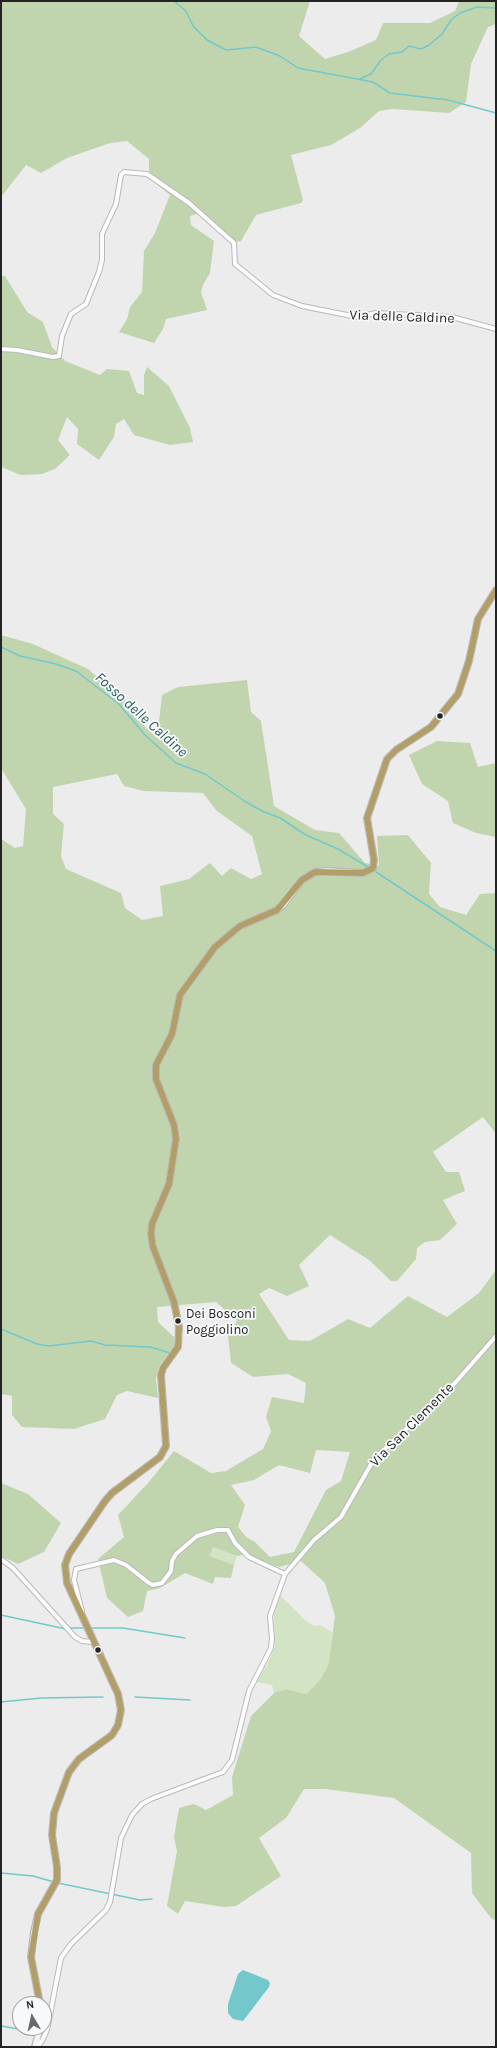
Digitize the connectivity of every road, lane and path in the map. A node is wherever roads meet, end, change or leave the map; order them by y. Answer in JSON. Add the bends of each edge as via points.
{"nodes":[{"id":1,"x":496,"y":329,"type":"edge"},
{"id":2,"x":1,"y":349,"type":"edge"},
{"id":3,"x":496,"y":590,"type":"edge"},
{"id":4,"x":496,"y":1336,"type":"edge"},
{"id":5,"x":1,"y":1559,"type":"edge"},
{"id":6,"x":285,"y":1574,"type":"junction"},
{"id":7,"x":83,"y":1620,"type":"junction"},
{"id":8,"x":93,"y":1642,"type":"junction"},
{"id":9,"x":38,"y":1996,"type":"edge"},
{"id":10,"x":38,"y":2036,"type":"edge"},
{"id":11,"x":36,"y":2047,"type":"edge"}],
"edges":[{"from":1,"to":2,"type":"street","name":"Via delle Caldine","via":[[452,317],[376,313],[351,316],[302,306],[273,295],[235,264],[234,243],[189,203],[147,174],[124,172],[121,175],[116,204],[102,234],[102,260],[99,272],[86,304],[71,314],[62,336],[59,356]]},
{"from":3,"to":7,"type":"main road","via":[[478,620],[469,661],[458,694],[431,727],[387,759],[367,818],[373,868],[363,873],[327,871],[315,872],[308,876],[277,910],[240,926],[215,947],[180,995],[172,1034],[155,1070],[174,1125],[176,1139],[169,1184],[150,1234],[174,1302],[179,1327],[178,1347],[161,1375],[166,1446],[160,1457],[112,1493],[66,1560],[65,1579]]},
{"from":4,"to":6,"type":"street","name":"Via San Clemente","via":[[455,1383],[374,1460],[341,1517],[314,1540]]},
{"from":5,"to":8,"type":"street","via":[[13,1568],[65,1627],[82,1641]]},
{"from":6,"to":7,"type":"street","via":[[249,1557],[235,1543],[228,1530],[206,1532],[197,1536],[176,1554],[171,1571],[162,1583],[153,1585],[126,1565],[114,1560],[76,1569],[74,1580]]},
{"from":6,"to":11,"type":"street","name":"Via San Clemente","via":[[270,1616],[271,1648],[249,1691],[232,1760],[228,1767],[216,1775],[151,1799],[132,1815],[121,1838],[112,1894],[106,1910],[70,1944],[60,1958],[47,2030]]},
{"from":7,"to":8,"type":"main road"},
{"from":8,"to":9,"type":"main road","via":[[120,1700],[120,1719],[112,1735],[75,1763],[65,1778],[52,1820],[57,1867],[56,1883],[40,1908],[34,1932],[32,1964]]},
{"from":10,"to":11,"type":"main road"}]}
